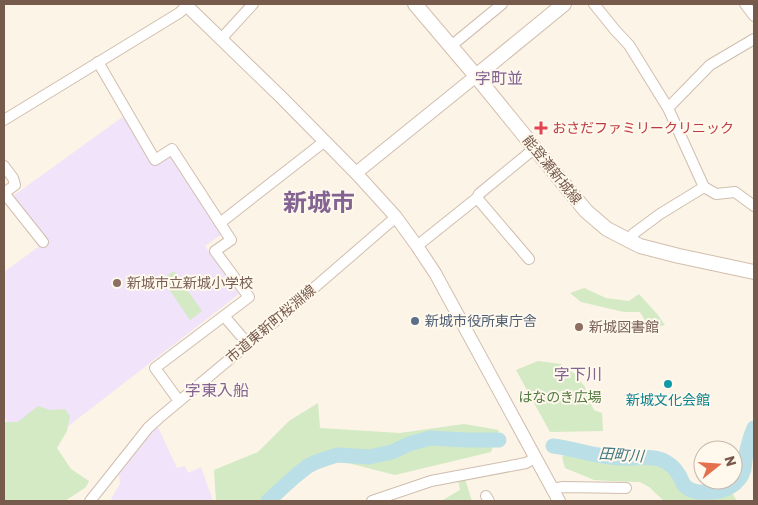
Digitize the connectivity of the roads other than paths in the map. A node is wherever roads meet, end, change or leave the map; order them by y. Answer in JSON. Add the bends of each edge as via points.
{"nodes":[{"id":1,"x":253,"y":4,"type":"edge"},
{"id":2,"x":415,"y":4,"type":"edge"},
{"id":3,"x":502,"y":4,"type":"edge"},
{"id":4,"x":564,"y":4,"type":"edge"},
{"id":5,"x":594,"y":4,"type":"edge"},
{"id":6,"x":745,"y":4,"type":"edge"},
{"id":7,"x":186,"y":5,"type":"edge"},
{"id":8,"x":754,"y":16,"type":"edge"},
{"id":9,"x":221,"y":39,"type":"junction"},
{"id":10,"x":754,"y":39,"type":"edge"},
{"id":11,"x":451,"y":46,"type":"junction"},
{"id":12,"x":98,"y":62,"type":"junction"},
{"id":13,"x":476,"y":76,"type":"junction"},
{"id":14,"x":668,"y":108,"type":"junction"},
{"id":15,"x":4,"y":120,"type":"edge"},
{"id":16,"x":325,"y":141,"type":"junction"},
{"id":17,"x":535,"y":148,"type":"junction"},
{"id":18,"x":4,"y":166,"type":"edge"},
{"id":19,"x":356,"y":173,"type":"junction"},
{"id":20,"x":704,"y":187,"type":"junction"},
{"id":21,"x":4,"y":193,"type":"edge"},
{"id":22,"x":477,"y":198,"type":"junction"},
{"id":23,"x":754,"y":206,"type":"edge"},
{"id":24,"x":396,"y":218,"type":"junction"},
{"id":25,"x":220,"y":223,"type":"junction"},
{"id":26,"x":630,"y":241,"type":"junction"},
{"id":27,"x":43,"y":242,"type":"dead end"},
{"id":28,"x":417,"y":246,"type":"junction"},
{"id":29,"x":528,"y":259,"type":"dead end"},
{"id":30,"x":754,"y":272,"type":"edge"},
{"id":31,"x":224,"y":316,"type":"junction"},
{"id":32,"x":248,"y":344,"type":"junction"},
{"id":33,"x":179,"y":402,"type":"junction"},
{"id":34,"x":535,"y":458,"type":"junction"},
{"id":35,"x":626,"y":488,"type":"dead end"},
{"id":36,"x":552,"y":489,"type":"junction"},
{"id":37,"x":90,"y":501,"type":"edge"},
{"id":38,"x":372,"y":501,"type":"edge"},
{"id":39,"x":559,"y":501,"type":"edge"}],
"edges":[{"from":1,"to":9,"type":"street"},
{"from":2,"to":11,"type":"main road","name":"能登瀬新城線"},
{"from":3,"to":11,"type":"street"},
{"from":4,"to":13,"type":"main road"},
{"from":5,"to":14,"type":"street","via":[[630,45]]},
{"from":6,"to":8,"type":"street"},
{"from":7,"to":9,"type":"street"},
{"from":7,"to":12,"type":"street","via":[[179,13]]},
{"from":9,"to":16,"type":"street"},
{"from":10,"to":14,"type":"street","via":[[710,65]]},
{"from":11,"to":13,"type":"main road","name":"能登瀬新城線"},
{"from":12,"to":15,"type":"street"},
{"from":12,"to":25,"type":"street","via":[[154,160],[172,149]]},
{"from":13,"to":17,"type":"main road","name":"能登瀬新城線"},
{"from":13,"to":19,"type":"street"},
{"from":14,"to":20,"type":"street"},
{"from":16,"to":19,"type":"street"},
{"from":16,"to":25,"type":"street"},
{"from":17,"to":22,"type":"street"},
{"from":17,"to":26,"type":"main road","name":"能登瀬新城線","via":[[586,210],[608,229]]},
{"from":18,"to":21,"type":"street","via":[[15,185]]},
{"from":19,"to":24,"type":"street"},
{"from":20,"to":23,"type":"street","via":[[716,194],[734,192]]},
{"from":20,"to":26,"type":"street","via":[[660,214],[633,234]]},
{"from":21,"to":27,"type":"street"},
{"from":22,"to":28,"type":"street"},
{"from":22,"to":29,"type":"street"},
{"from":24,"to":28,"type":"street"},
{"from":24,"to":32,"type":"street","name":"市道東新町桜淵線"},
{"from":25,"to":31,"type":"street","via":[[231,240],[215,251],[249,297]]},
{"from":26,"to":30,"type":"main road","name":"能登瀬新城線","via":[[654,250]]},
{"from":28,"to":34,"type":"street","via":[[435,273]]},
{"from":31,"to":32,"type":"street"},
{"from":31,"to":33,"type":"street","via":[[155,368]]},
{"from":32,"to":33,"type":"street","name":"市道東新町桜淵線"},
{"from":33,"to":37,"type":"street","name":"市道東新町桜淵線","via":[[148,428]]},
{"from":34,"to":36,"type":"street"},
{"from":34,"to":38,"type":"street","via":[[526,463],[431,480]]},
{"from":35,"to":36,"type":"street"},
{"from":36,"to":39,"type":"street"}]}
